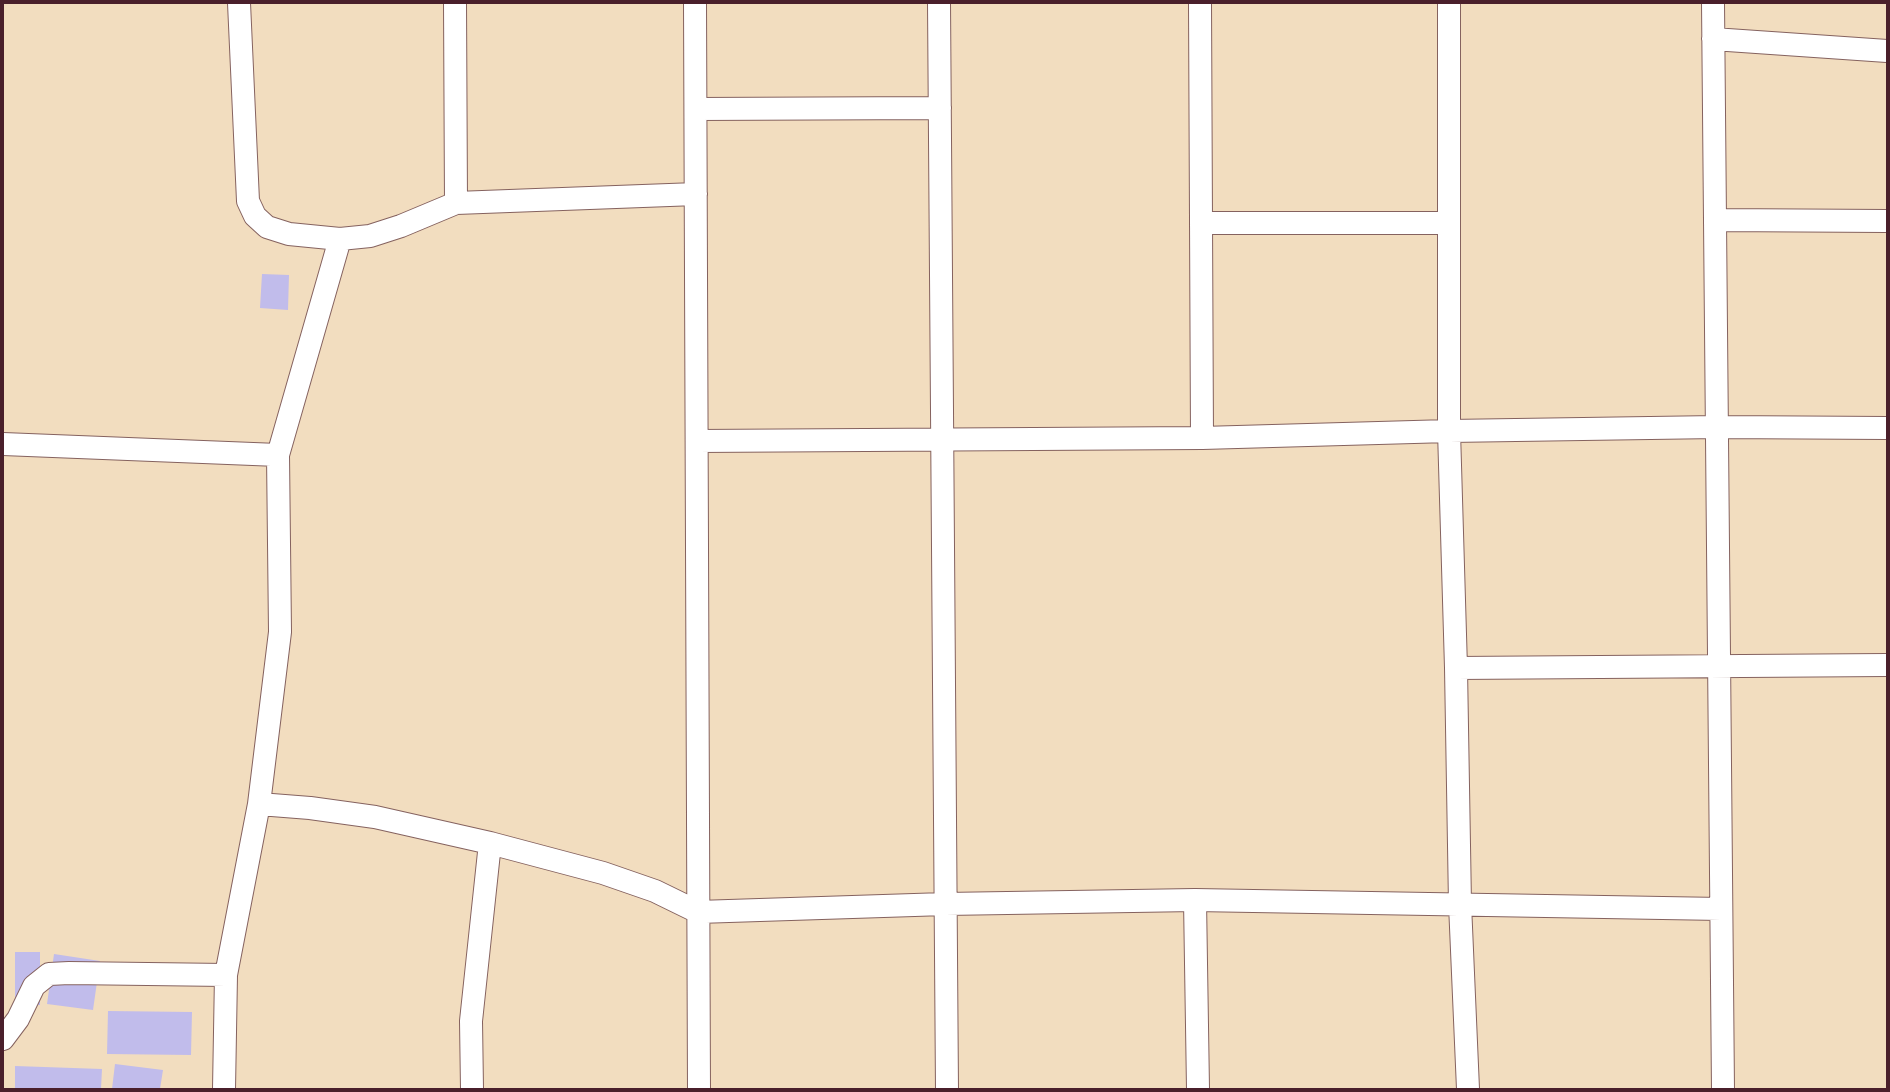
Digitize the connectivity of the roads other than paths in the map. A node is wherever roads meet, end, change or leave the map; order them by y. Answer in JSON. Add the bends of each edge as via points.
{"nodes":[{"id":1,"x":239,"y":3,"type":"edge"},
{"id":2,"x":455,"y":3,"type":"edge"},
{"id":3,"x":695,"y":3,"type":"edge"},
{"id":4,"x":939,"y":3,"type":"edge"},
{"id":5,"x":1200,"y":3,"type":"edge"},
{"id":6,"x":1449,"y":3,"type":"edge"},
{"id":7,"x":1713,"y":3,"type":"edge"},
{"id":8,"x":1713,"y":39,"type":"junction"},
{"id":9,"x":1887,"y":51,"type":"edge"},
{"id":10,"x":696,"y":108,"type":"junction"},
{"id":11,"x":940,"y":108,"type":"junction"},
{"id":12,"x":696,"y":194,"type":"junction"},
{"id":13,"x":456,"y":203,"type":"junction"},
{"id":14,"x":1715,"y":220,"type":"junction"},
{"id":15,"x":1887,"y":221,"type":"edge"},
{"id":16,"x":1448,"y":222,"type":"junction"},
{"id":17,"x":1201,"y":223,"type":"junction"},
{"id":18,"x":340,"y":239,"type":"junction"},
{"id":19,"x":1717,"y":427,"type":"junction"},
{"id":20,"x":1887,"y":428,"type":"edge"},
{"id":21,"x":1449,"y":431,"type":"junction"},
{"id":22,"x":1202,"y":438,"type":"junction"},
{"id":23,"x":942,"y":439,"type":"junction"},
{"id":24,"x":697,"y":442,"type":"junction"},
{"id":25,"x":3,"y":444,"type":"edge"},
{"id":26,"x":278,"y":454,"type":"junction"},
{"id":27,"x":1887,"y":665,"type":"edge"},
{"id":28,"x":1719,"y":666,"type":"junction"},
{"id":29,"x":1456,"y":668,"type":"junction"},
{"id":30,"x":260,"y":804,"type":"junction"},
{"id":31,"x":490,"y":843,"type":"junction"},
{"id":32,"x":1195,"y":900,"type":"junction"},
{"id":33,"x":946,"y":904,"type":"junction"},
{"id":34,"x":1460,"y":904,"type":"junction"},
{"id":35,"x":1721,"y":909,"type":"junction"},
{"id":36,"x":698,"y":912,"type":"junction"},
{"id":37,"x":226,"y":975,"type":"junction"},
{"id":38,"x":3,"y":1039,"type":"edge"},
{"id":39,"x":224,"y":1089,"type":"edge"},
{"id":40,"x":472,"y":1089,"type":"edge"},
{"id":41,"x":699,"y":1089,"type":"edge"},
{"id":42,"x":947,"y":1089,"type":"edge"},
{"id":43,"x":1198,"y":1089,"type":"edge"},
{"id":44,"x":1468,"y":1089,"type":"edge"},
{"id":45,"x":1723,"y":1089,"type":"edge"}],
"edges":[{"from":1,"to":18,"type":"street","via":[[248,200],[255,216],[267,226],[289,234]]},
{"from":2,"to":13,"type":"street"},
{"from":3,"to":10,"type":"street"},
{"from":4,"to":11,"type":"street"},
{"from":5,"to":17,"type":"street"},
{"from":6,"to":16,"type":"street"},
{"from":7,"to":8,"type":"street"},
{"from":8,"to":9,"type":"street"},
{"from":8,"to":14,"type":"street"},
{"from":10,"to":11,"type":"street"},
{"from":10,"to":12,"type":"street"},
{"from":11,"to":23,"type":"street"},
{"from":12,"to":13,"type":"street"},
{"from":12,"to":24,"type":"street"},
{"from":13,"to":18,"type":"street","via":[[376,234]]},
{"from":14,"to":15,"type":"street"},
{"from":14,"to":19,"type":"street"},
{"from":16,"to":17,"type":"street"},
{"from":16,"to":21,"type":"street"},
{"from":17,"to":22,"type":"street"},
{"from":18,"to":26,"type":"street"},
{"from":19,"to":20,"type":"street"},
{"from":19,"to":21,"type":"street"},
{"from":19,"to":28,"type":"street"},
{"from":21,"to":22,"type":"street"},
{"from":21,"to":29,"type":"street"},
{"from":22,"to":23,"type":"street"},
{"from":23,"to":24,"type":"street"},
{"from":23,"to":33,"type":"street"},
{"from":24,"to":36,"type":"street"},
{"from":25,"to":26,"type":"street"},
{"from":26,"to":30,"type":"street","via":[[280,632]]},
{"from":27,"to":28,"type":"street"},
{"from":28,"to":29,"type":"street"},
{"from":28,"to":35,"type":"street"},
{"from":29,"to":34,"type":"street"},
{"from":30,"to":31,"type":"street","via":[[375,817]]},
{"from":30,"to":37,"type":"street"},
{"from":31,"to":36,"type":"street","via":[[655,891]]},
{"from":31,"to":40,"type":"street","via":[[471,1021]]},
{"from":32,"to":33,"type":"street"},
{"from":32,"to":34,"type":"street"},
{"from":32,"to":43,"type":"street"},
{"from":33,"to":36,"type":"street"},
{"from":33,"to":42,"type":"street"},
{"from":34,"to":35,"type":"street"},
{"from":34,"to":44,"type":"street"},
{"from":35,"to":45,"type":"street"},
{"from":36,"to":41,"type":"street"},
{"from":37,"to":38,"type":"street","via":[[49,974],[34,986],[18,1019]]},
{"from":37,"to":39,"type":"street"}]}
